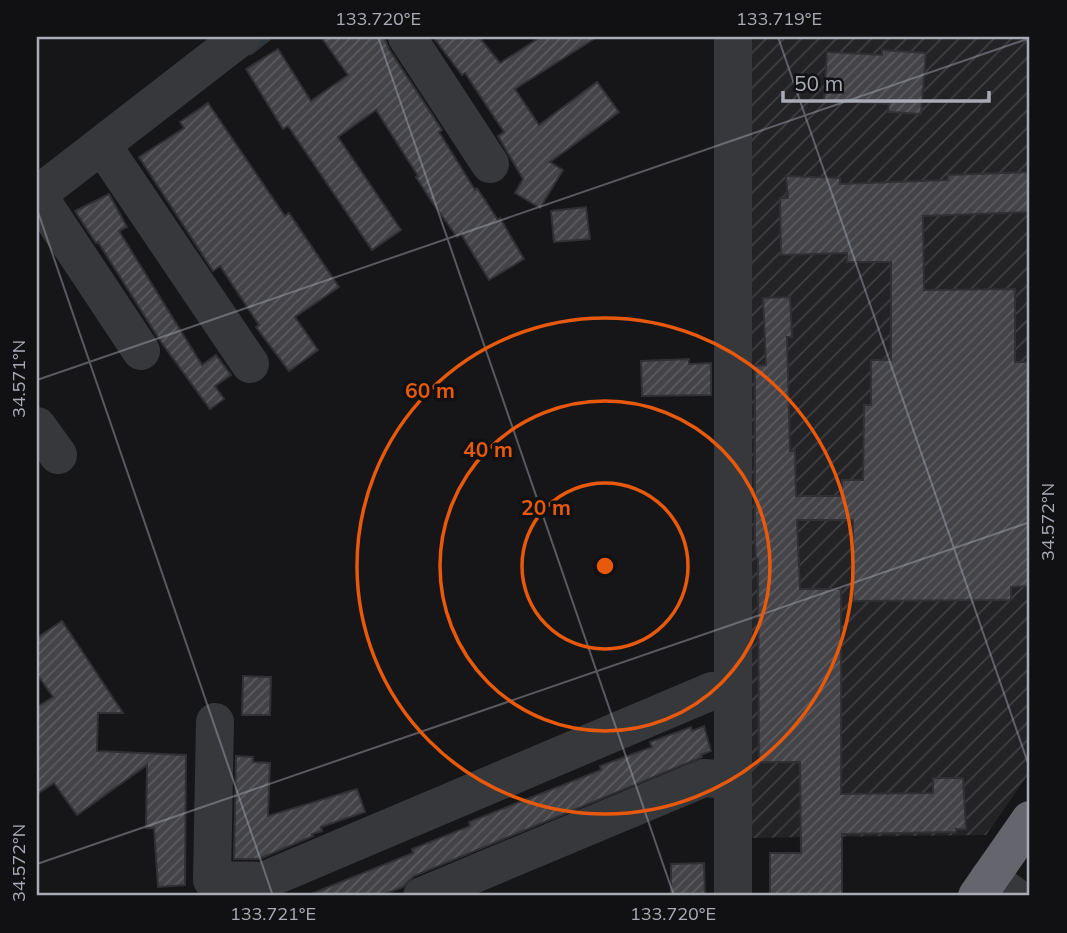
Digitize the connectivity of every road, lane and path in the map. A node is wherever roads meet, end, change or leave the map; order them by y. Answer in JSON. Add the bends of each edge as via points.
{"nodes":[{"id":1,"x":241,"y":37,"type":"edge"},
{"id":2,"x":407,"y":37,"type":"edge"},
{"id":3,"x":733,"y":37,"type":"edge"},
{"id":4,"x":108,"y":154,"type":"junction"},
{"id":5,"x":490,"y":164,"type":"dead end"},
{"id":6,"x":42,"y":203,"type":"edge"},
{"id":7,"x":141,"y":351,"type":"dead end"},
{"id":8,"x":250,"y":364,"type":"dead end"},
{"id":9,"x":723,"y":690,"type":"junction"},
{"id":10,"x":215,"y":722,"type":"dead end"},
{"id":11,"x":723,"y":779,"type":"junction"},
{"id":12,"x":1030,"y":820,"type":"edge"},
{"id":13,"x":993,"y":890,"type":"edge"},
{"id":14,"x":422,"y":896,"type":"edge"},
{"id":15,"x":733,"y":896,"type":"edge"}],
"edges":[{"from":1,"to":4,"type":"street"},
{"from":2,"to":5,"type":"street"},
{"from":3,"to":9,"type":"street"},
{"from":4,"to":6,"type":"street"},
{"from":4,"to":8,"type":"street"},
{"from":6,"to":7,"type":"street"},
{"from":9,"to":10,"type":"street","via":[[263,881],[212,880]]},
{"from":9,"to":11,"type":"street"},
{"from":11,"to":14,"type":"street","via":[[704,778]]},
{"from":11,"to":15,"type":"street"},
{"from":12,"to":13,"type":"highway"}]}
